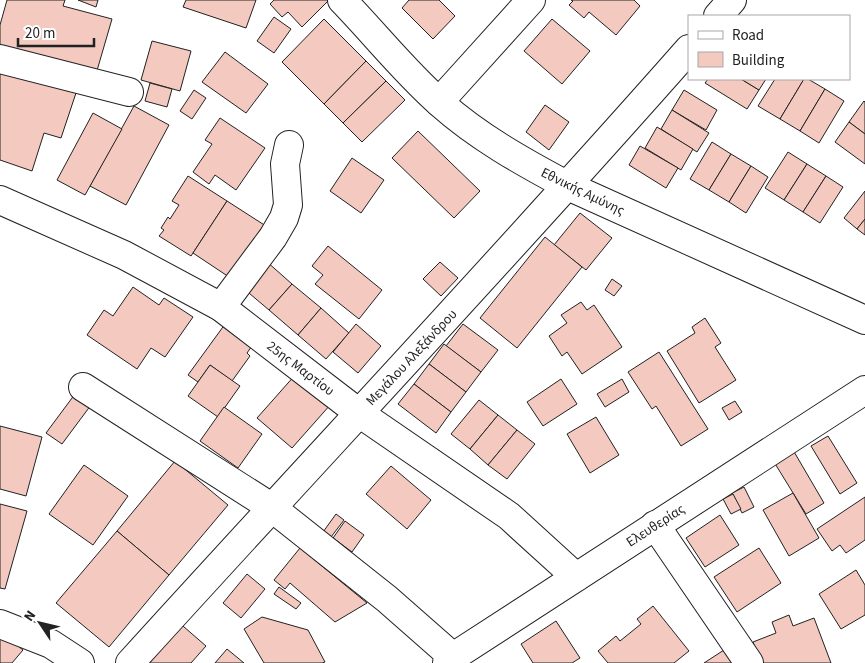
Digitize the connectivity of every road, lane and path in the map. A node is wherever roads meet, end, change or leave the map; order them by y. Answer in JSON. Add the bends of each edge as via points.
{"nodes":[{"id":1,"x":342,"y":0,"type":"edge"},
{"id":2,"x":531,"y":0,"type":"edge"},
{"id":3,"x":732,"y":0,"type":"edge"},
{"id":4,"x":719,"y":15,"type":"edge"},
{"id":5,"x":688,"y":50,"type":"edge"},
{"id":6,"x":0,"y":60,"type":"edge"},
{"id":7,"x":129,"y":92,"type":"dead end"},
{"id":8,"x":439,"y":102,"type":"junction"},
{"id":9,"x":289,"y":145,"type":"dead end"},
{"id":10,"x":568,"y":186,"type":"junction"},
{"id":11,"x":0,"y":200,"type":"edge"},
{"id":12,"x":221,"y":307,"type":"junction"},
{"id":13,"x":865,"y":320,"type":"edge"},
{"id":14,"x":83,"y":386,"type":"dead end"},
{"id":15,"x":865,"y":390,"type":"edge"},
{"id":16,"x":359,"y":413,"type":"junction"},
{"id":17,"x":271,"y":507,"type":"junction"},
{"id":18,"x":655,"y":525,"type":"junction"},
{"id":19,"x":576,"y":577,"type":"junction"},
{"id":20,"x":0,"y":624,"type":"edge"},
{"id":21,"x":43,"y":654,"type":"edge"},
{"id":22,"x":450,"y":660,"type":"edge"},
{"id":23,"x":80,"y":663,"type":"edge"},
{"id":24,"x":130,"y":663,"type":"edge"},
{"id":25,"x":749,"y":663,"type":"edge"}],
"edges":[{"from":1,"to":8,"type":"street","name":"Εθνικής Αμύνης"},
{"from":2,"to":8,"type":"street"},
{"from":3,"to":4,"type":"street"},
{"from":5,"to":10,"type":"street","name":"Μεγάλου Αλεξάνδρου"},
{"from":6,"to":7,"type":"street"},
{"from":8,"to":10,"type":"street","name":"Εθνικής Αμύνης","via":[[522,161]]},
{"from":9,"to":12,"type":"street","via":[[285,164],[288,205],[284,218]]},
{"from":10,"to":13,"type":"street","name":"Εθνικής Αμύνης"},
{"from":10,"to":16,"type":"street","name":"Μεγάλου Αλεξάνδρου"},
{"from":11,"to":12,"type":"street","name":"25ης Μαρτίου","via":[[124,255]]},
{"from":12,"to":16,"type":"street","name":"25ης Μαρτίου"},
{"from":14,"to":17,"type":"street"},
{"from":15,"to":18,"type":"street","name":"Ελευθερίας"},
{"from":16,"to":17,"type":"street","name":"Μεγάλου Αλεξάνδρου"},
{"from":16,"to":19,"type":"street","name":"25ης Μαρτίου","via":[[509,516]]},
{"from":17,"to":22,"type":"street","via":[[387,599]]},
{"from":17,"to":24,"type":"street","name":"Μεγάλου Αλεξάνδρου"},
{"from":18,"to":19,"type":"street","name":"Ελευθερίας"},
{"from":18,"to":25,"type":"street"},
{"from":19,"to":22,"type":"street","name":"Ελευθερίας"},
{"from":20,"to":21,"type":"street"},
{"from":21,"to":23,"type":"street"}]}
